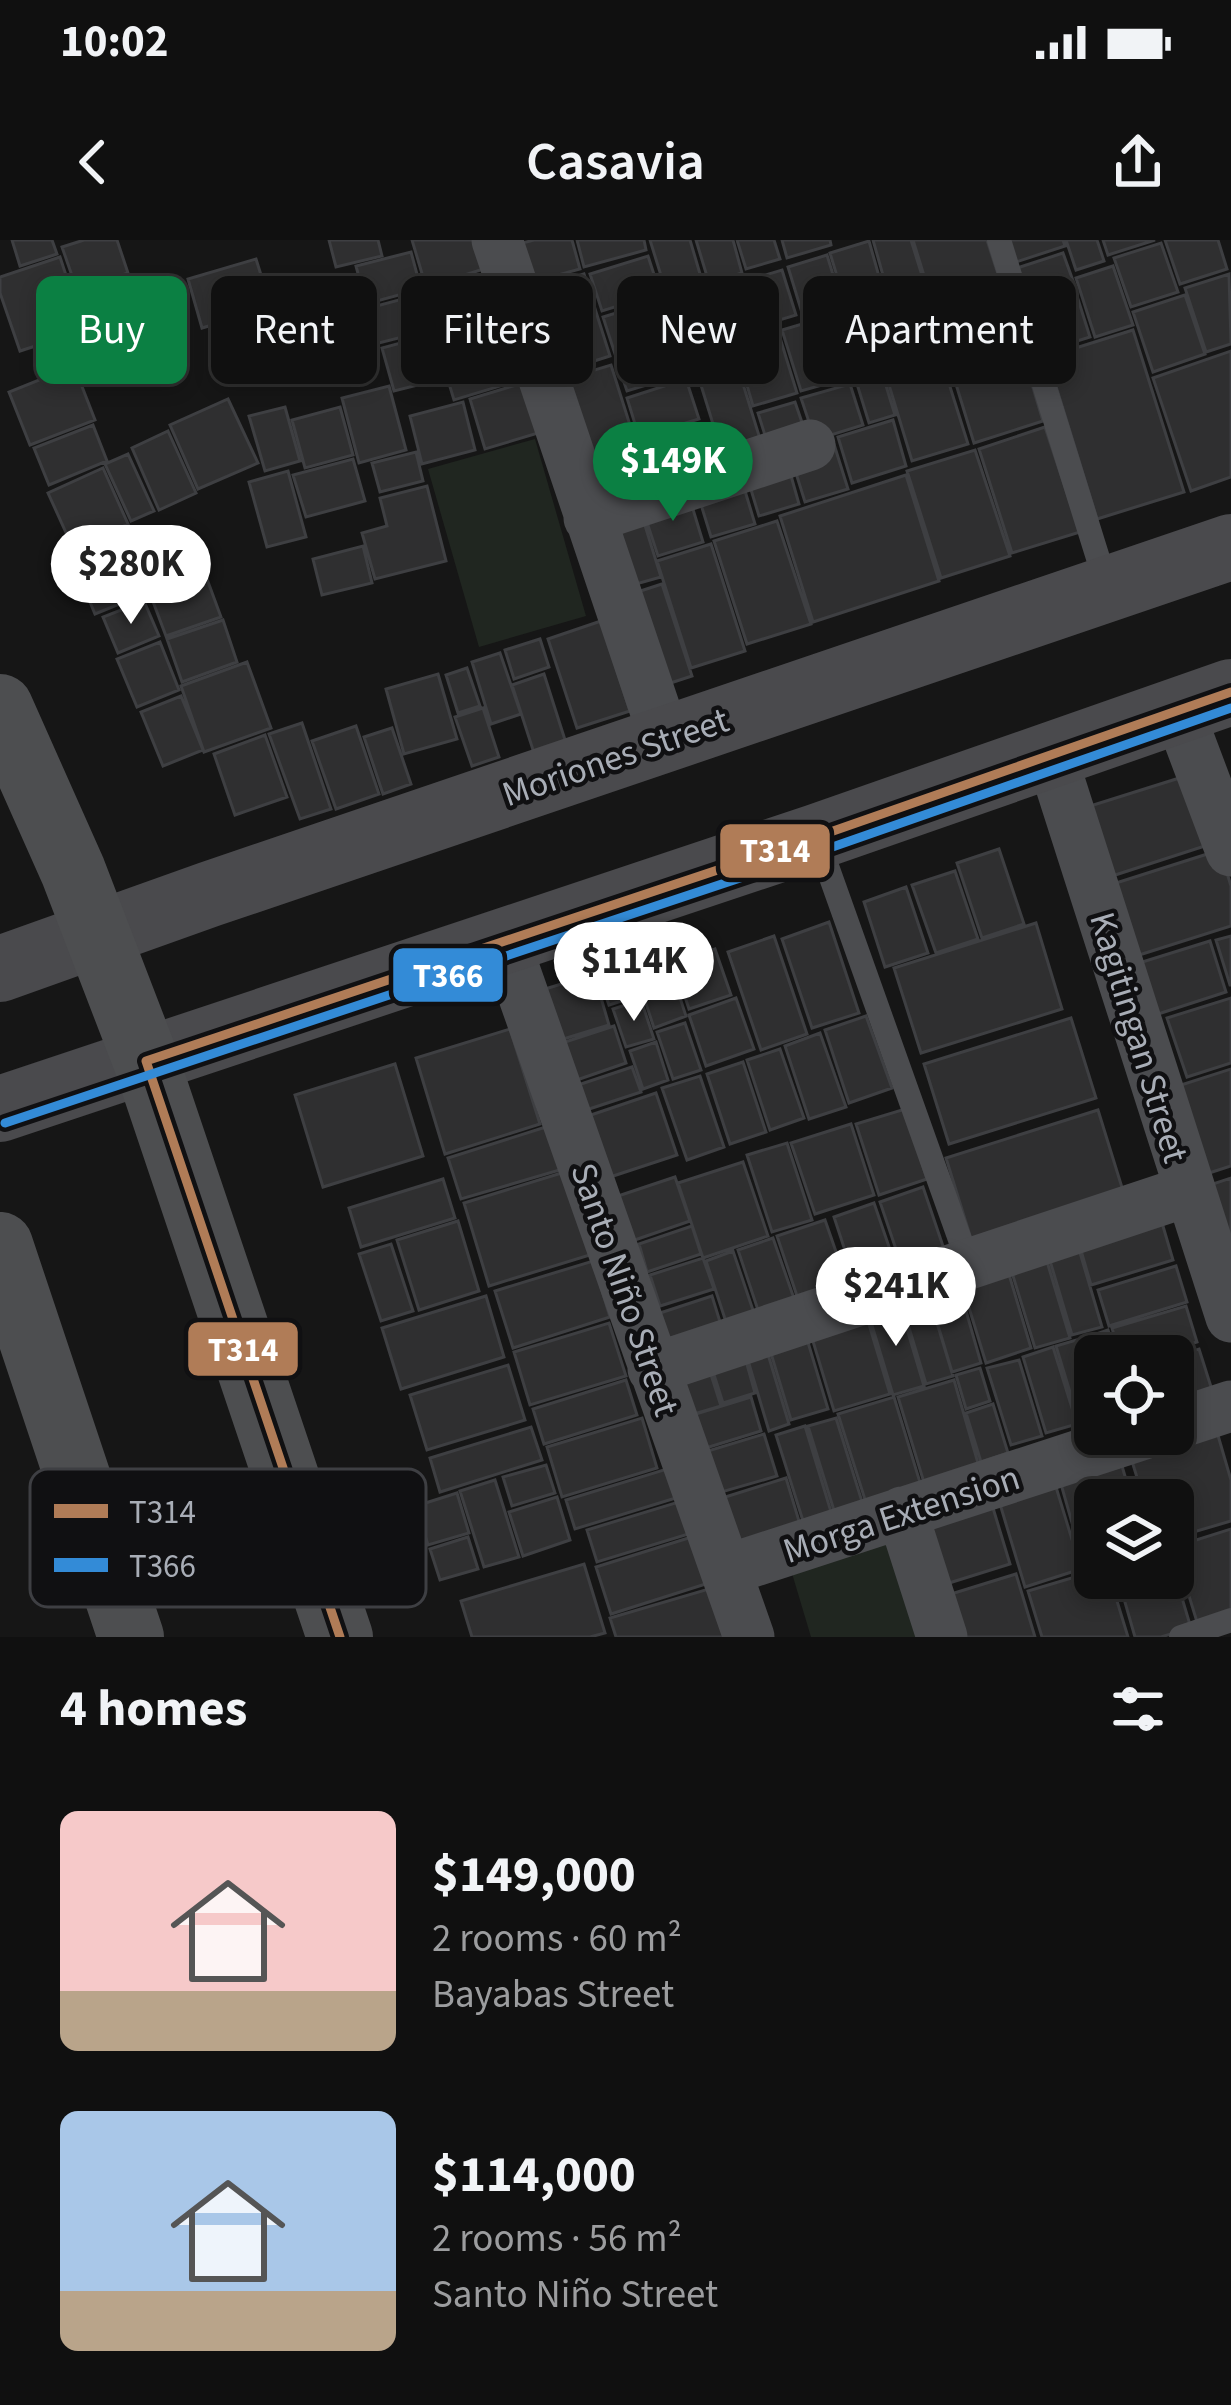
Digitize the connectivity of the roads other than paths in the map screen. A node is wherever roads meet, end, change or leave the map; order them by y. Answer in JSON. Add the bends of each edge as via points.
{"nodes":[{"id":1,"x":497,"y":240,"type":"edge"},
{"id":2,"x":999,"y":240,"type":"edge"},
{"id":3,"x":810,"y":445,"type":"dead end"},
{"id":4,"x":589,"y":518,"type":"junction"},
{"id":5,"x":1231,"y":547,"type":"edge"},
{"id":6,"x":1108,"y":589,"type":"junction"},
{"id":7,"x":1204,"y":701,"type":"edge"},
{"id":8,"x":0,"y":706,"type":"edge"},
{"id":9,"x":665,"y":739,"type":"junction"},
{"id":10,"x":1052,"y":755,"type":"junction"},
{"id":11,"x":816,"y":837,"type":"junction"},
{"id":12,"x":1231,"y":850,"type":"edge"},
{"id":13,"x":98,"y":932,"type":"junction"},
{"id":14,"x":504,"y":940,"type":"junction"},
{"id":15,"x":0,"y":969,"type":"edge"},
{"id":16,"x":146,"y":1061,"type":"junction"},
{"id":17,"x":0,"y":1109,"type":"edge"},
{"id":18,"x":1188,"y":1191,"type":"junction"},
{"id":19,"x":0,"y":1245,"type":"edge"},
{"id":20,"x":968,"y":1262,"type":"junction"},
{"id":21,"x":1231,"y":1317,"type":"edge"},
{"id":22,"x":0,"y":1357,"type":"edge"},
{"id":23,"x":653,"y":1369,"type":"junction"},
{"id":24,"x":1231,"y":1406,"type":"edge"},
{"id":25,"x":55,"y":1413,"type":"junction"},
{"id":26,"x":1194,"y":1418,"type":"edge"},
{"id":27,"x":1079,"y":1455,"type":"edge"},
{"id":28,"x":74,"y":1469,"type":"edge"},
{"id":29,"x":283,"y":1469,"type":"edge"},
{"id":30,"x":902,"y":1512,"type":"junction"},
{"id":31,"x":727,"y":1570,"type":"junction"},
{"id":32,"x":121,"y":1607,"type":"edge"},
{"id":33,"x":330,"y":1607,"type":"edge"},
{"id":34,"x":1231,"y":1620,"type":"edge"},
{"id":35,"x":131,"y":1637,"type":"edge"},
{"id":36,"x":340,"y":1637,"type":"edge"},
{"id":37,"x":749,"y":1637,"type":"edge"},
{"id":38,"x":942,"y":1637,"type":"edge"},
{"id":39,"x":1181,"y":1637,"type":"edge"}],
"edges":[{"from":1,"to":4,"type":"street"},
{"from":2,"to":6,"type":"lane"},
{"from":3,"to":4,"type":"street"},
{"from":4,"to":9,"type":"street"},
{"from":5,"to":6,"type":"main road","name":"Moriones Street"},
{"from":6,"to":9,"type":"main road","name":"Moriones Street"},
{"from":7,"to":10,"type":"main road"},
{"from":7,"to":12,"type":"street"},
{"from":8,"to":13,"type":"highway"},
{"from":9,"to":13,"type":"main road","name":"Moriones Street"},
{"from":10,"to":11,"type":"main road"},
{"from":10,"to":18,"type":"street","name":"Kagitingan Street"},
{"from":11,"to":14,"type":"main road"},
{"from":11,"to":20,"type":"lane"},
{"from":13,"to":15,"type":"main road","name":"Moriones Street"},
{"from":13,"to":16,"type":"highway"},
{"from":14,"to":16,"type":"main road"},
{"from":14,"to":23,"type":"street","name":"Santo Niño Street"},
{"from":16,"to":17,"type":"main road"},
{"from":16,"to":29,"type":"highway"},
{"from":18,"to":20,"type":"street"},
{"from":18,"to":21,"type":"street","name":"Kagitingan Street"},
{"from":19,"to":25,"type":"highway"},
{"from":20,"to":23,"type":"street"},
{"from":22,"to":25,"type":"highway"},
{"from":23,"to":31,"type":"street","name":"Santo Niño Street"},
{"from":24,"to":26,"type":"street"},
{"from":25,"to":28,"type":"highway"},
{"from":27,"to":30,"type":"street","name":"Morga Extension"},
{"from":30,"to":31,"type":"street","name":"Morga Extension"},
{"from":30,"to":38,"type":"street"},
{"from":31,"to":37,"type":"street","name":"Santo Niño Street"},
{"from":32,"to":35,"type":"highway"},
{"from":33,"to":36,"type":"highway"},
{"from":34,"to":39,"type":"lane"}]}
